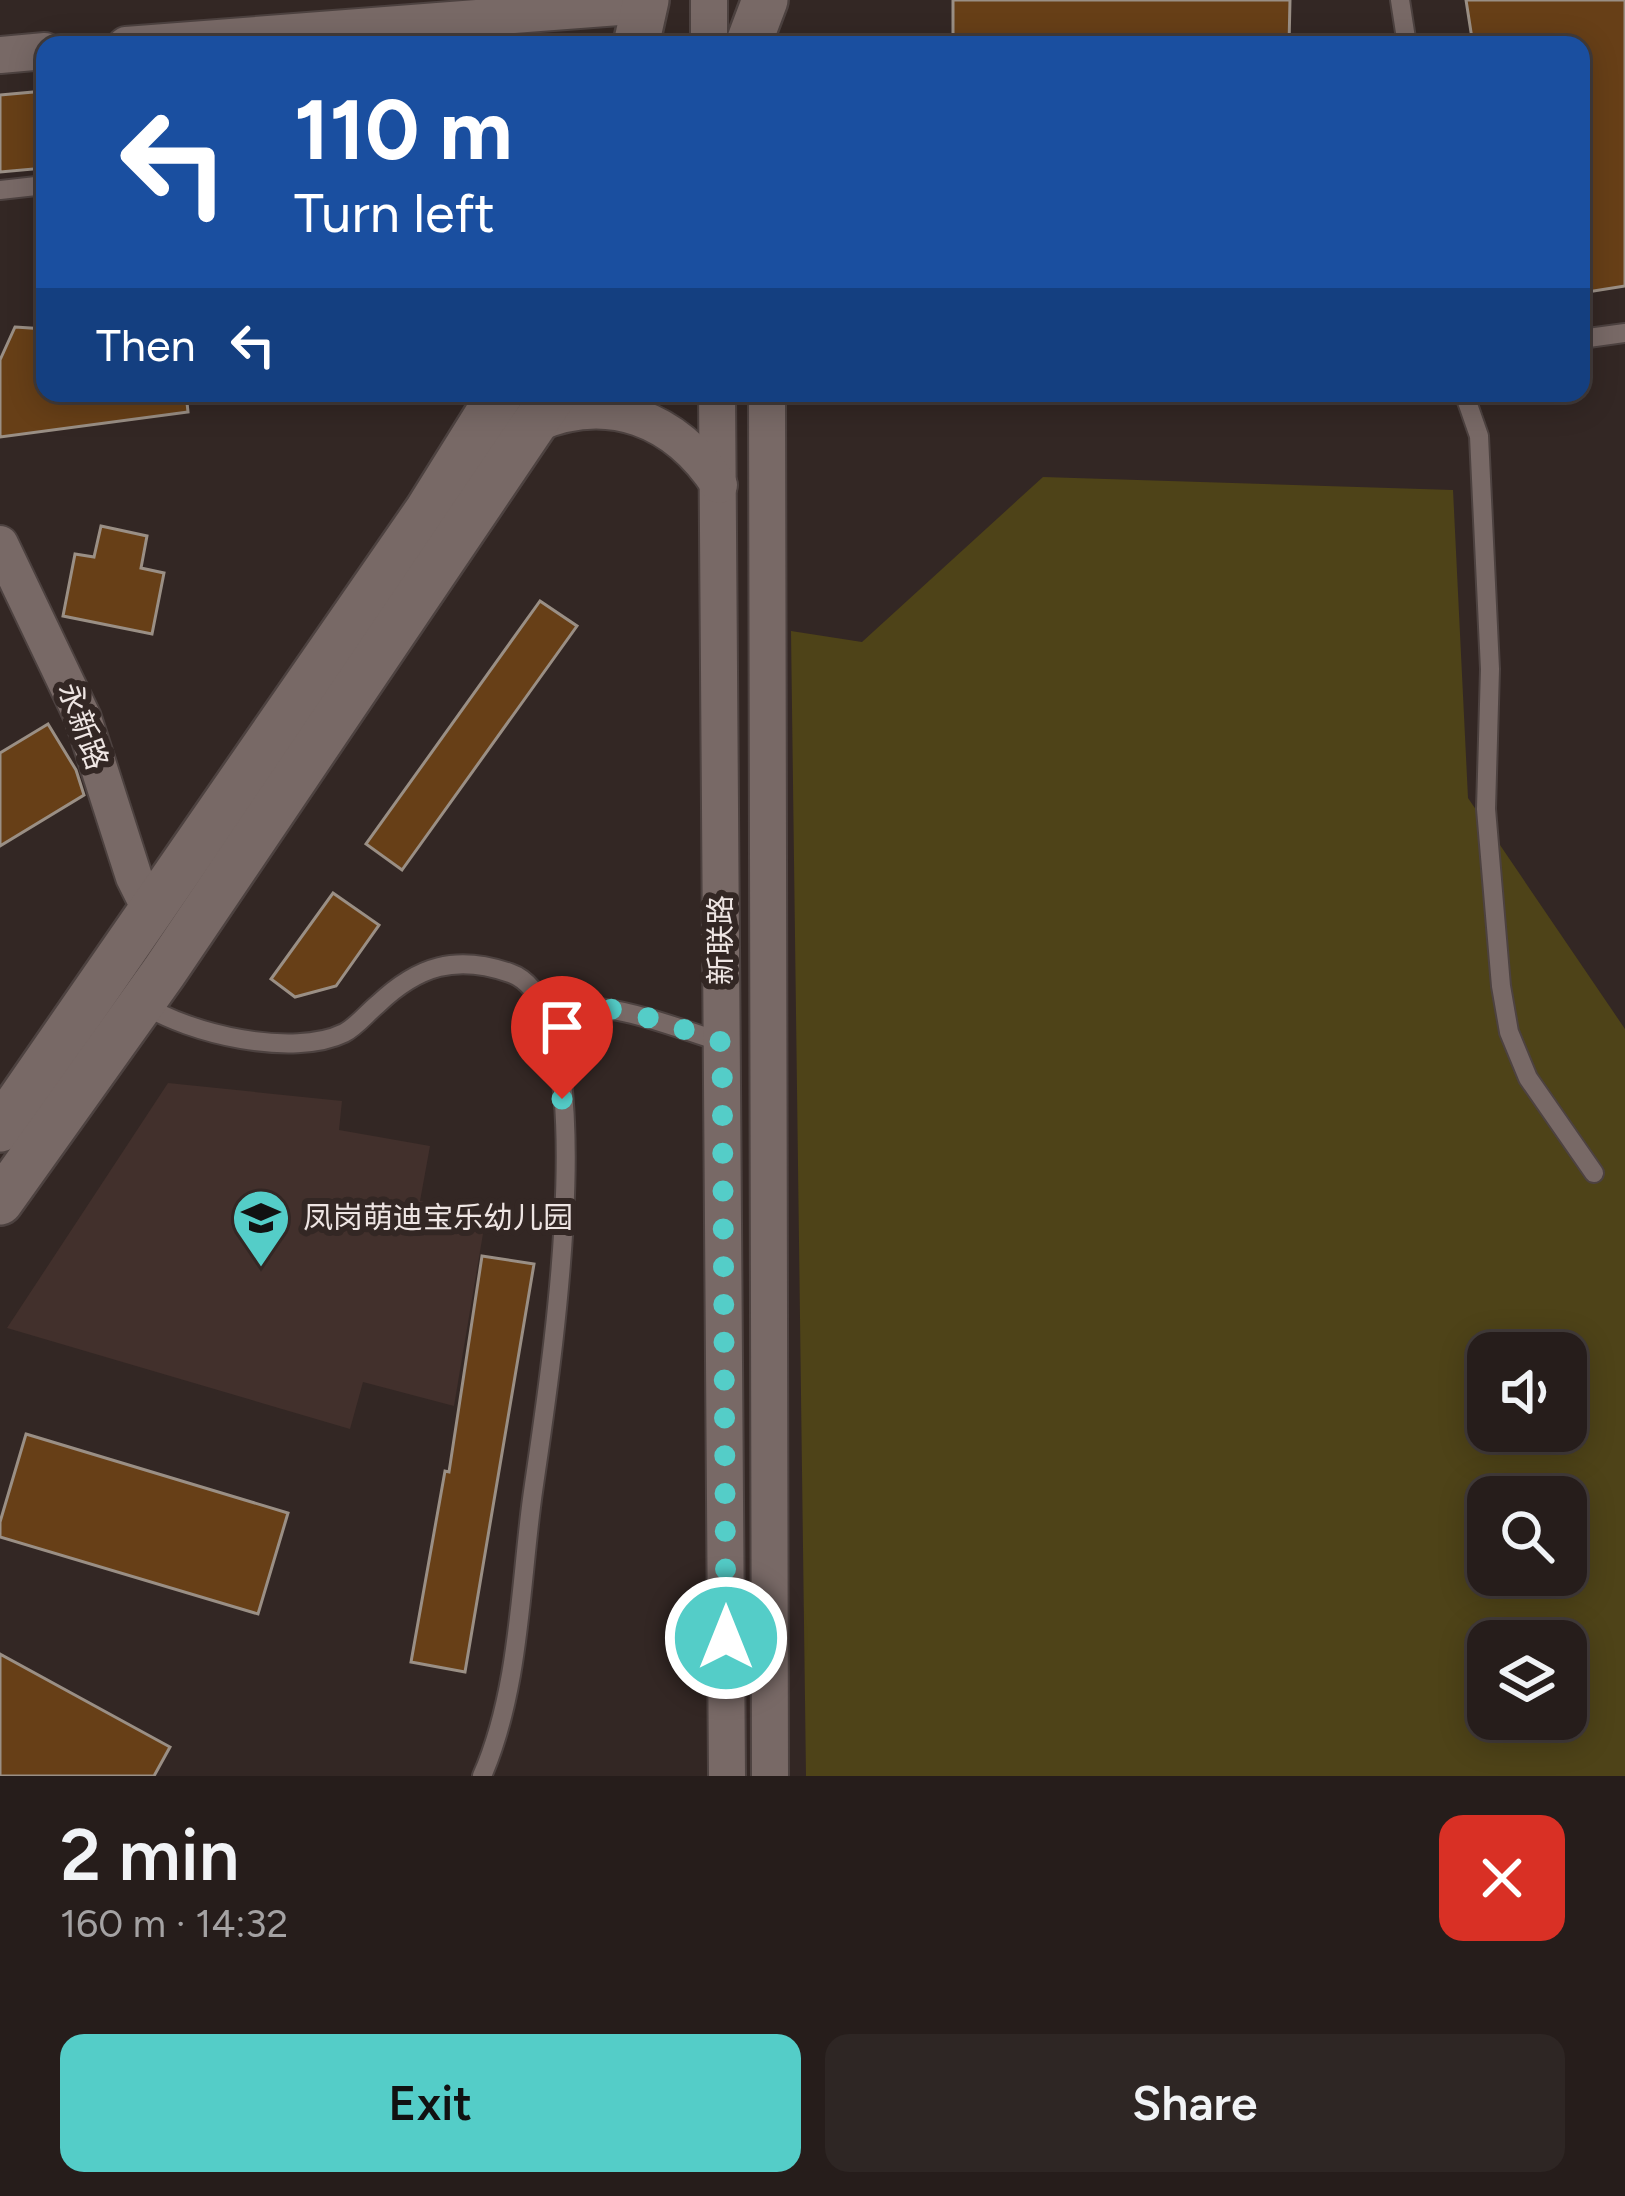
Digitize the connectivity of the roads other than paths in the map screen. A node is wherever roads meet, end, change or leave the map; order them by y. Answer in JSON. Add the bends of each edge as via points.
{"nodes":[{"id":1,"x":709,"y":0,"type":"edge"},
{"id":2,"x":1400,"y":0,"type":"edge"},
{"id":3,"x":643,"y":16,"type":"edge"},
{"id":4,"x":286,"y":36,"type":"edge"},
{"id":5,"x":709,"y":36,"type":"edge"},
{"id":6,"x":1406,"y":36,"type":"edge"},
{"id":7,"x":36,"y":53,"type":"edge"},
{"id":8,"x":0,"y":55,"type":"edge"},
{"id":9,"x":36,"y":186,"type":"edge"},
{"id":10,"x":0,"y":190,"type":"edge"},
{"id":11,"x":1625,"y":333,"type":"edge"},
{"id":12,"x":1590,"y":338,"type":"edge"},
{"id":13,"x":495,"y":402,"type":"edge"},
{"id":14,"x":717,"y":402,"type":"edge"},
{"id":15,"x":766,"y":402,"type":"edge"},
{"id":16,"x":1467,"y":402,"type":"edge"},
{"id":17,"x":545,"y":409,"type":"edge"},
{"id":18,"x":719,"y":485,"type":"junction"},
{"id":19,"x":0,"y":544,"type":"edge"},
{"id":20,"x":152,"y":914,"type":"junction"},
{"id":21,"x":142,"y":1003,"type":"junction"},
{"id":22,"x":548,"y":1013,"type":"junction"},
{"id":23,"x":722,"y":1042,"type":"junction"},
{"id":24,"x":0,"y":1129,"type":"edge"},
{"id":25,"x":1594,"y":1173,"type":"dead end"},
{"id":26,"x":0,"y":1202,"type":"edge"},
{"id":27,"x":482,"y":1776,"type":"edge"},
{"id":28,"x":727,"y":1776,"type":"edge"},
{"id":29,"x":770,"y":1776,"type":"edge"}],
"edges":[{"from":1,"to":5,"type":"street"},
{"from":2,"to":6,"type":"lane"},
{"from":3,"to":4,"type":"street"},
{"from":7,"to":8,"type":"street"},
{"from":9,"to":10,"type":"lane"},
{"from":11,"to":12,"type":"lane"},
{"from":13,"to":20,"type":"street"},
{"from":14,"to":18,"type":"street","name":"新联路"},
{"from":15,"to":29,"type":"street","name":"新联路"},
{"from":16,"to":25,"type":"lane","via":[[1479,436],[1490,669],[1486,809],[1501,986],[1528,1078]]},
{"from":17,"to":18,"type":"street","via":[[638,415],[682,440]]},
{"from":17,"to":21,"type":"street"},
{"from":18,"to":23,"type":"street","name":"新联路"},
{"from":19,"to":20,"type":"street","name":"永新路","via":[[83,718]]},
{"from":20,"to":24,"type":"street"},
{"from":21,"to":22,"type":"lane","via":[[170,1021],[234,1037],[316,1044],[348,1031],[407,976],[445,964],[511,973],[533,984]]},
{"from":21,"to":26,"type":"street"},
{"from":22,"to":23,"type":"lane","via":[[598,1006]]},
{"from":22,"to":27,"type":"lane","via":[[566,1140],[562,1273],[505,1699]]},
{"from":23,"to":28,"type":"street","name":"新联路"}]}
